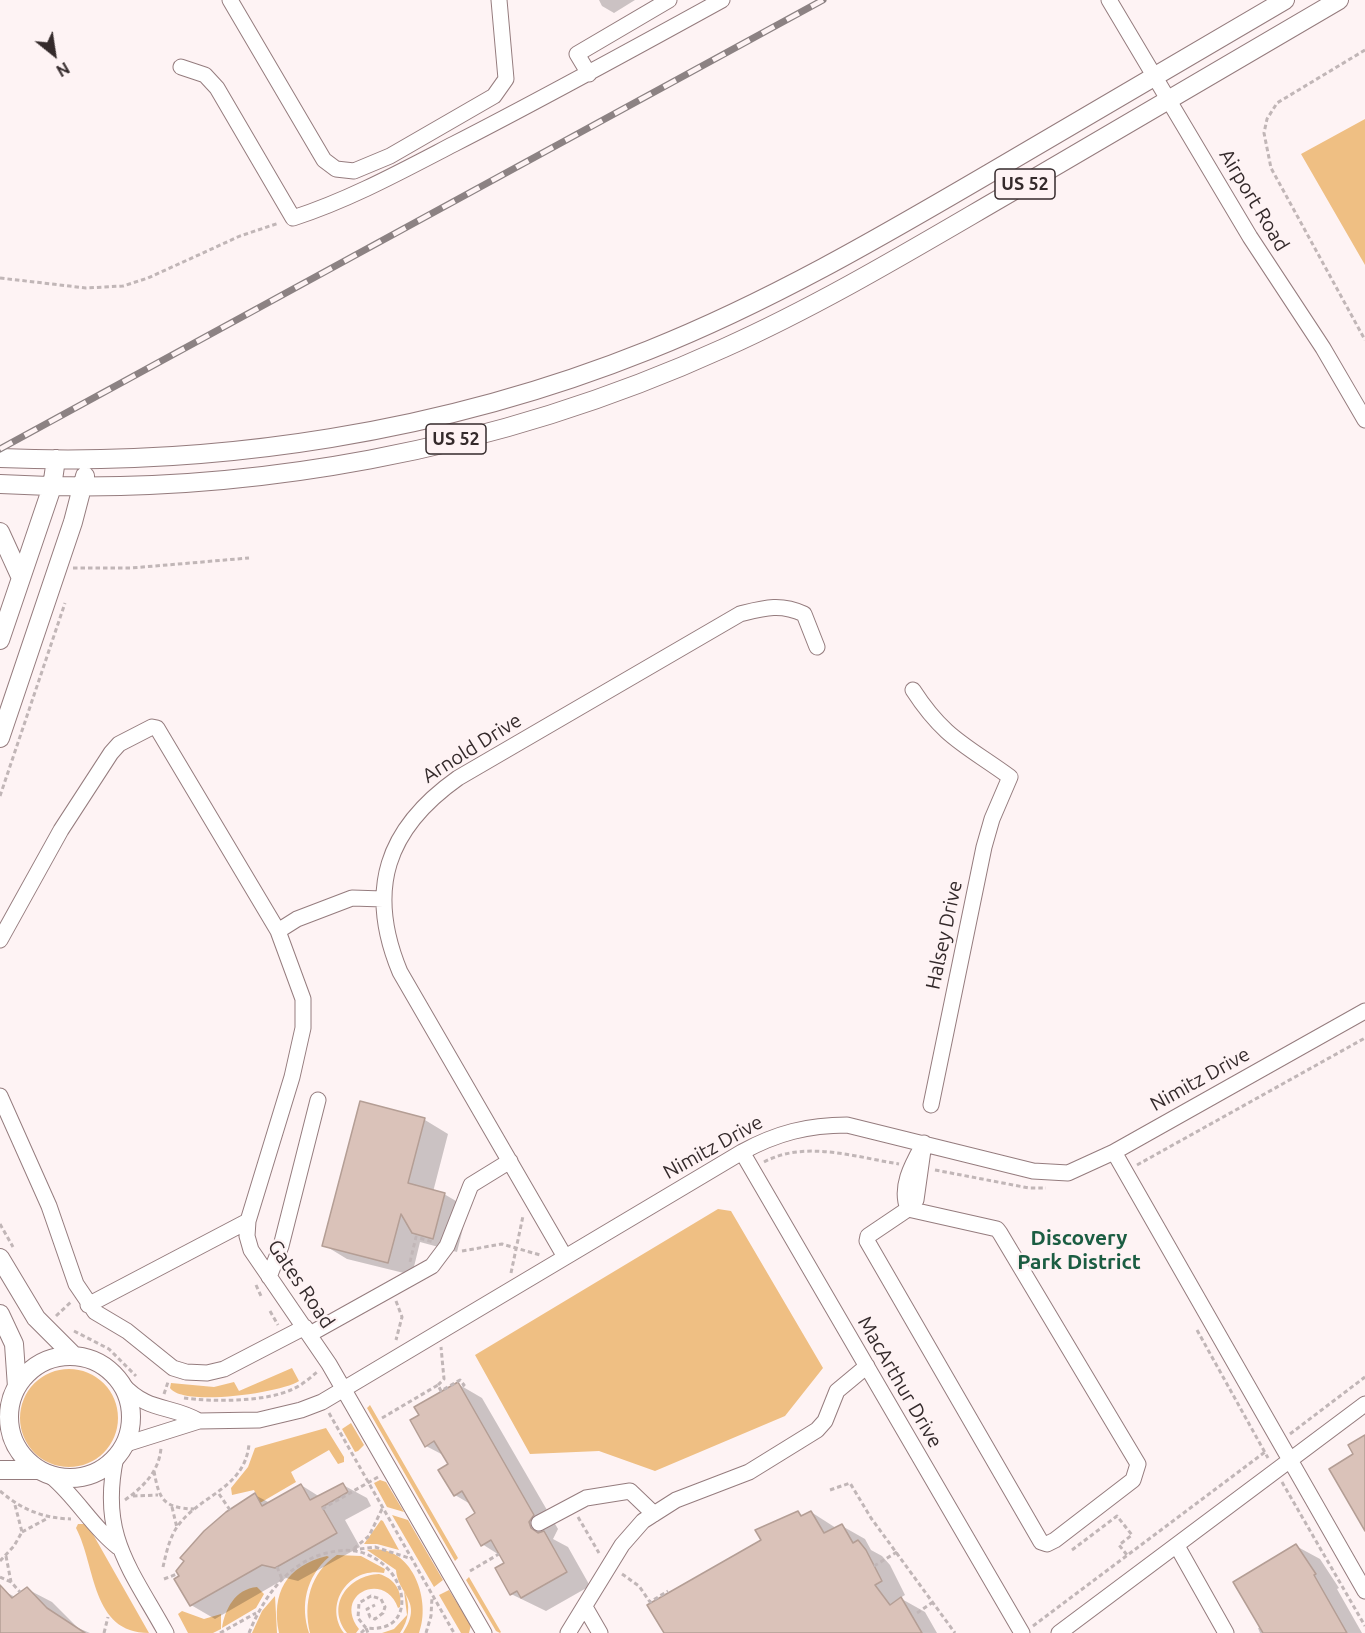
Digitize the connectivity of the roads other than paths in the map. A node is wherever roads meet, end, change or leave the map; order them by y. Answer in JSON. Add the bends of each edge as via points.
{"nodes":[{"id":1,"x":230,"y":0,"type":"edge"},
{"id":2,"x":499,"y":0,"type":"edge"},
{"id":3,"x":669,"y":0,"type":"edge"},
{"id":4,"x":722,"y":0,"type":"edge"},
{"id":5,"x":1109,"y":0,"type":"edge"},
{"id":6,"x":1285,"y":0,"type":"edge"},
{"id":7,"x":1339,"y":0,"type":"edge"},
{"id":8,"x":181,"y":67,"type":"dead end"},
{"id":9,"x":589,"y":74,"type":"junction"},
{"id":10,"x":1154,"y":77,"type":"junction"},
{"id":11,"x":1168,"y":100,"type":"junction"},
{"id":12,"x":1365,"y":420,"type":"edge"},
{"id":13,"x":0,"y":458,"type":"edge"},
{"id":14,"x":56,"y":459,"type":"junction"},
{"id":15,"x":88,"y":459,"type":"junction"},
{"id":16,"x":0,"y":484,"type":"edge"},
{"id":17,"x":52,"y":487,"type":"junction"},
{"id":18,"x":83,"y":487,"type":"junction"},
{"id":19,"x":0,"y":532,"type":"edge"},
{"id":20,"x":21,"y":578,"type":"junction"},
{"id":21,"x":0,"y":640,"type":"edge"},
{"id":22,"x":818,"y":647,"type":"dead end"},
{"id":23,"x":913,"y":690,"type":"dead end"},
{"id":24,"x":0,"y":738,"type":"edge"},
{"id":25,"x":383,"y":900,"type":"junction"},
{"id":26,"x":278,"y":931,"type":"junction"},
{"id":27,"x":0,"y":940,"type":"edge"},
{"id":28,"x":1364,"y":1013,"type":"edge"},
{"id":29,"x":0,"y":1096,"type":"edge"},
{"id":30,"x":318,"y":1100,"type":"dead end"},
{"id":31,"x":931,"y":1105,"type":"dead end"},
{"id":32,"x":924,"y":1143,"type":"junction"},
{"id":33,"x":742,"y":1152,"type":"junction"},
{"id":34,"x":1114,"y":1152,"type":"junction"},
{"id":35,"x":510,"y":1161,"type":"junction"},
{"id":36,"x":908,"y":1209,"type":"junction"},
{"id":37,"x":248,"y":1221,"type":"junction"},
{"id":38,"x":565,"y":1257,"type":"junction"},
{"id":39,"x":0,"y":1258,"type":"edge"},
{"id":40,"x":269,"y":1277,"type":"junction"},
{"id":41,"x":85,"y":1300,"type":"junction"},
{"id":42,"x":0,"y":1314,"type":"edge"},
{"id":43,"x":308,"y":1331,"type":"junction"},
{"id":44,"x":73,"y":1355,"type":"junction"},
{"id":45,"x":867,"y":1366,"type":"junction"},
{"id":46,"x":122,"y":1384,"type":"junction"},
{"id":47,"x":17,"y":1387,"type":"junction"},
{"id":48,"x":344,"y":1389,"type":"junction"},
{"id":49,"x":1365,"y":1404,"type":"edge"},
{"id":50,"x":4,"y":1416,"type":"edge"},
{"id":51,"x":199,"y":1421,"type":"junction"},
{"id":52,"x":121,"y":1450,"type":"junction"},
{"id":53,"x":1290,"y":1460,"type":"junction"},
{"id":54,"x":0,"y":1470,"type":"edge"},
{"id":55,"x":44,"y":1474,"type":"junction"},
{"id":56,"x":654,"y":1514,"type":"junction"},
{"id":57,"x":539,"y":1523,"type":"dead end"},
{"id":58,"x":1177,"y":1546,"type":"junction"},
{"id":59,"x":118,"y":1547,"type":"junction"},
{"id":60,"x":1365,"y":1591,"type":"edge"},
{"id":61,"x":585,"y":1607,"type":"junction"},
{"id":62,"x":1027,"y":1630,"type":"edge"},
{"id":63,"x":166,"y":1633,"type":"edge"},
{"id":64,"x":484,"y":1633,"type":"edge"},
{"id":65,"x":568,"y":1633,"type":"edge"},
{"id":66,"x":600,"y":1633,"type":"edge"},
{"id":67,"x":1059,"y":1633,"type":"edge"},
{"id":68,"x":1226,"y":1633,"type":"edge"}],
"edges":[{"from":1,"to":2,"type":"street","via":[[324,160],[336,169],[354,171],[390,156],[494,96],[506,79]]},
{"from":3,"to":9,"type":"street","via":[[577,54]]},
{"from":4,"to":9,"type":"street"},
{"from":5,"to":10,"type":"street","name":"Airport Road"},
{"from":6,"to":10,"type":"main road","number":"US 52"},
{"from":7,"to":11,"type":"main road","number":"US 52"},
{"from":8,"to":9,"type":"street","via":[[197,71],[217,88],[293,218],[335,204]]},
{"from":10,"to":11,"type":"street","name":"Airport Road"},
{"from":10,"to":15,"type":"main road","number":"US 52","via":[[832,264],[710,324],[594,370],[468,409],[340,436],[249,449]]},
{"from":11,"to":12,"type":"street","name":"Airport Road"},
{"from":11,"to":18,"type":"main road","number":"US 52","via":[[816,304],[720,350],[602,397],[470,436],[343,464],[237,478]]},
{"from":13,"to":14,"type":"main road","number":"US 52"},
{"from":14,"to":15,"type":"main road","number":"US 52"},
{"from":14,"to":17,"type":"main road"},
{"from":15,"to":18,"type":"main road"},
{"from":16,"to":17,"type":"main road","number":"US 52"},
{"from":17,"to":18,"type":"main road","number":"US 52"},
{"from":17,"to":20,"type":"main road"},
{"from":18,"to":24,"type":"main road"},
{"from":19,"to":20,"type":"main road"},
{"from":20,"to":21,"type":"main road"},
{"from":22,"to":25,"type":"street","name":"Arnold Drive","via":[[804,614],[790,608],[772,606],[740,614],[469,771],[435,795],[412,818],[389,865]]},
{"from":23,"to":31,"type":"street","name":"Halsey Drive","via":[[932,718],[956,742],[1010,777],[984,847]]},
{"from":25,"to":26,"type":"street","via":[[352,898],[297,919]]},
{"from":25,"to":35,"type":"street","name":"Arnold Drive","via":[[385,931],[400,972]]},
{"from":26,"to":27,"type":"street","name":"Gates Road","via":[[180,764],[157,728],[152,727],[119,744],[111,753],[50,849]]},
{"from":26,"to":37,"type":"street","name":"Gates Road","via":[[303,999],[303,1028]]},
{"from":28,"to":34,"type":"street","name":"Nimitz Drive"},
{"from":29,"to":41,"type":"street"},
{"from":30,"to":40,"type":"street","via":[[281,1246]]},
{"from":32,"to":33,"type":"street","name":"Nimitz Drive","via":[[848,1125],[817,1125],[789,1130]]},
{"from":32,"to":34,"type":"street","name":"Nimitz Drive","via":[[1056,1174],[1083,1168]]},
{"from":32,"to":36,"type":"street","via":[[908,1176],[904,1199]]},
{"from":33,"to":38,"type":"street","name":"Nimitz Drive"},
{"from":33,"to":45,"type":"street","name":"MacArthur Drive"},
{"from":34,"to":53,"type":"street"},
{"from":35,"to":38,"type":"street","name":"Arnold Drive"},
{"from":35,"to":43,"type":"street","via":[[471,1185],[439,1260],[390,1292]]},
{"from":36,"to":36,"type":"street","via":[[868,1236],[867,1241],[1041,1542],[1047,1544],[1133,1480],[1138,1464],[997,1229]]},
{"from":37,"to":40,"type":"street","name":"Gates Road","via":[[251,1250]]},
{"from":37,"to":41,"type":"street"},
{"from":38,"to":48,"type":"street","name":"Nimitz Drive"},
{"from":39,"to":44,"type":"main road","via":[[36,1318]]},
{"from":40,"to":43,"type":"street","name":"Gates Road"},
{"from":41,"to":43,"type":"street","via":[[173,1368],[186,1372],[207,1373],[224,1368]]},
{"from":42,"to":47,"type":"main road","via":[[14,1344]]},
{"from":43,"to":48,"type":"street","name":"Gates Road"},
{"from":44,"to":46,"type":"main road","via":[[96,1362]]},
{"from":44,"to":47,"type":"main road","via":[[45,1361],[33,1368]]},
{"from":45,"to":56,"type":"street","via":[[837,1391],[825,1421],[817,1430],[749,1472],[676,1500]]},
{"from":45,"to":62,"type":"street","name":"MacArthur Drive"},
{"from":46,"to":51,"type":"street","name":"Nimitz Drive","via":[[141,1402]]},
{"from":46,"to":52,"type":"main road","via":[[131,1419]]},
{"from":47,"to":50,"type":"main road"},
{"from":48,"to":51,"type":"street","name":"Nimitz Drive","via":[[314,1405],[279,1416],[232,1422]]},
{"from":48,"to":64,"type":"street","name":"Gates Road"},
{"from":49,"to":53,"type":"street"},
{"from":50,"to":55,"type":"main road","via":[[14,1443]]},
{"from":51,"to":52,"type":"street","name":"Nimitz Drive"},
{"from":52,"to":55,"type":"main road","via":[[91,1475],[67,1480]]},
{"from":52,"to":59,"type":"street","via":[[111,1508]]},
{"from":53,"to":58,"type":"street"},
{"from":53,"to":60,"type":"street"},
{"from":54,"to":55,"type":"main road"},
{"from":55,"to":59,"type":"street","via":[[68,1491]]},
{"from":56,"to":57,"type":"street","via":[[630,1491],[586,1498]]},
{"from":56,"to":61,"type":"street","via":[[622,1545]]},
{"from":58,"to":67,"type":"street"},
{"from":58,"to":68,"type":"street"},
{"from":59,"to":63,"type":"street"},
{"from":61,"to":65,"type":"street"},
{"from":61,"to":66,"type":"street"}]}
